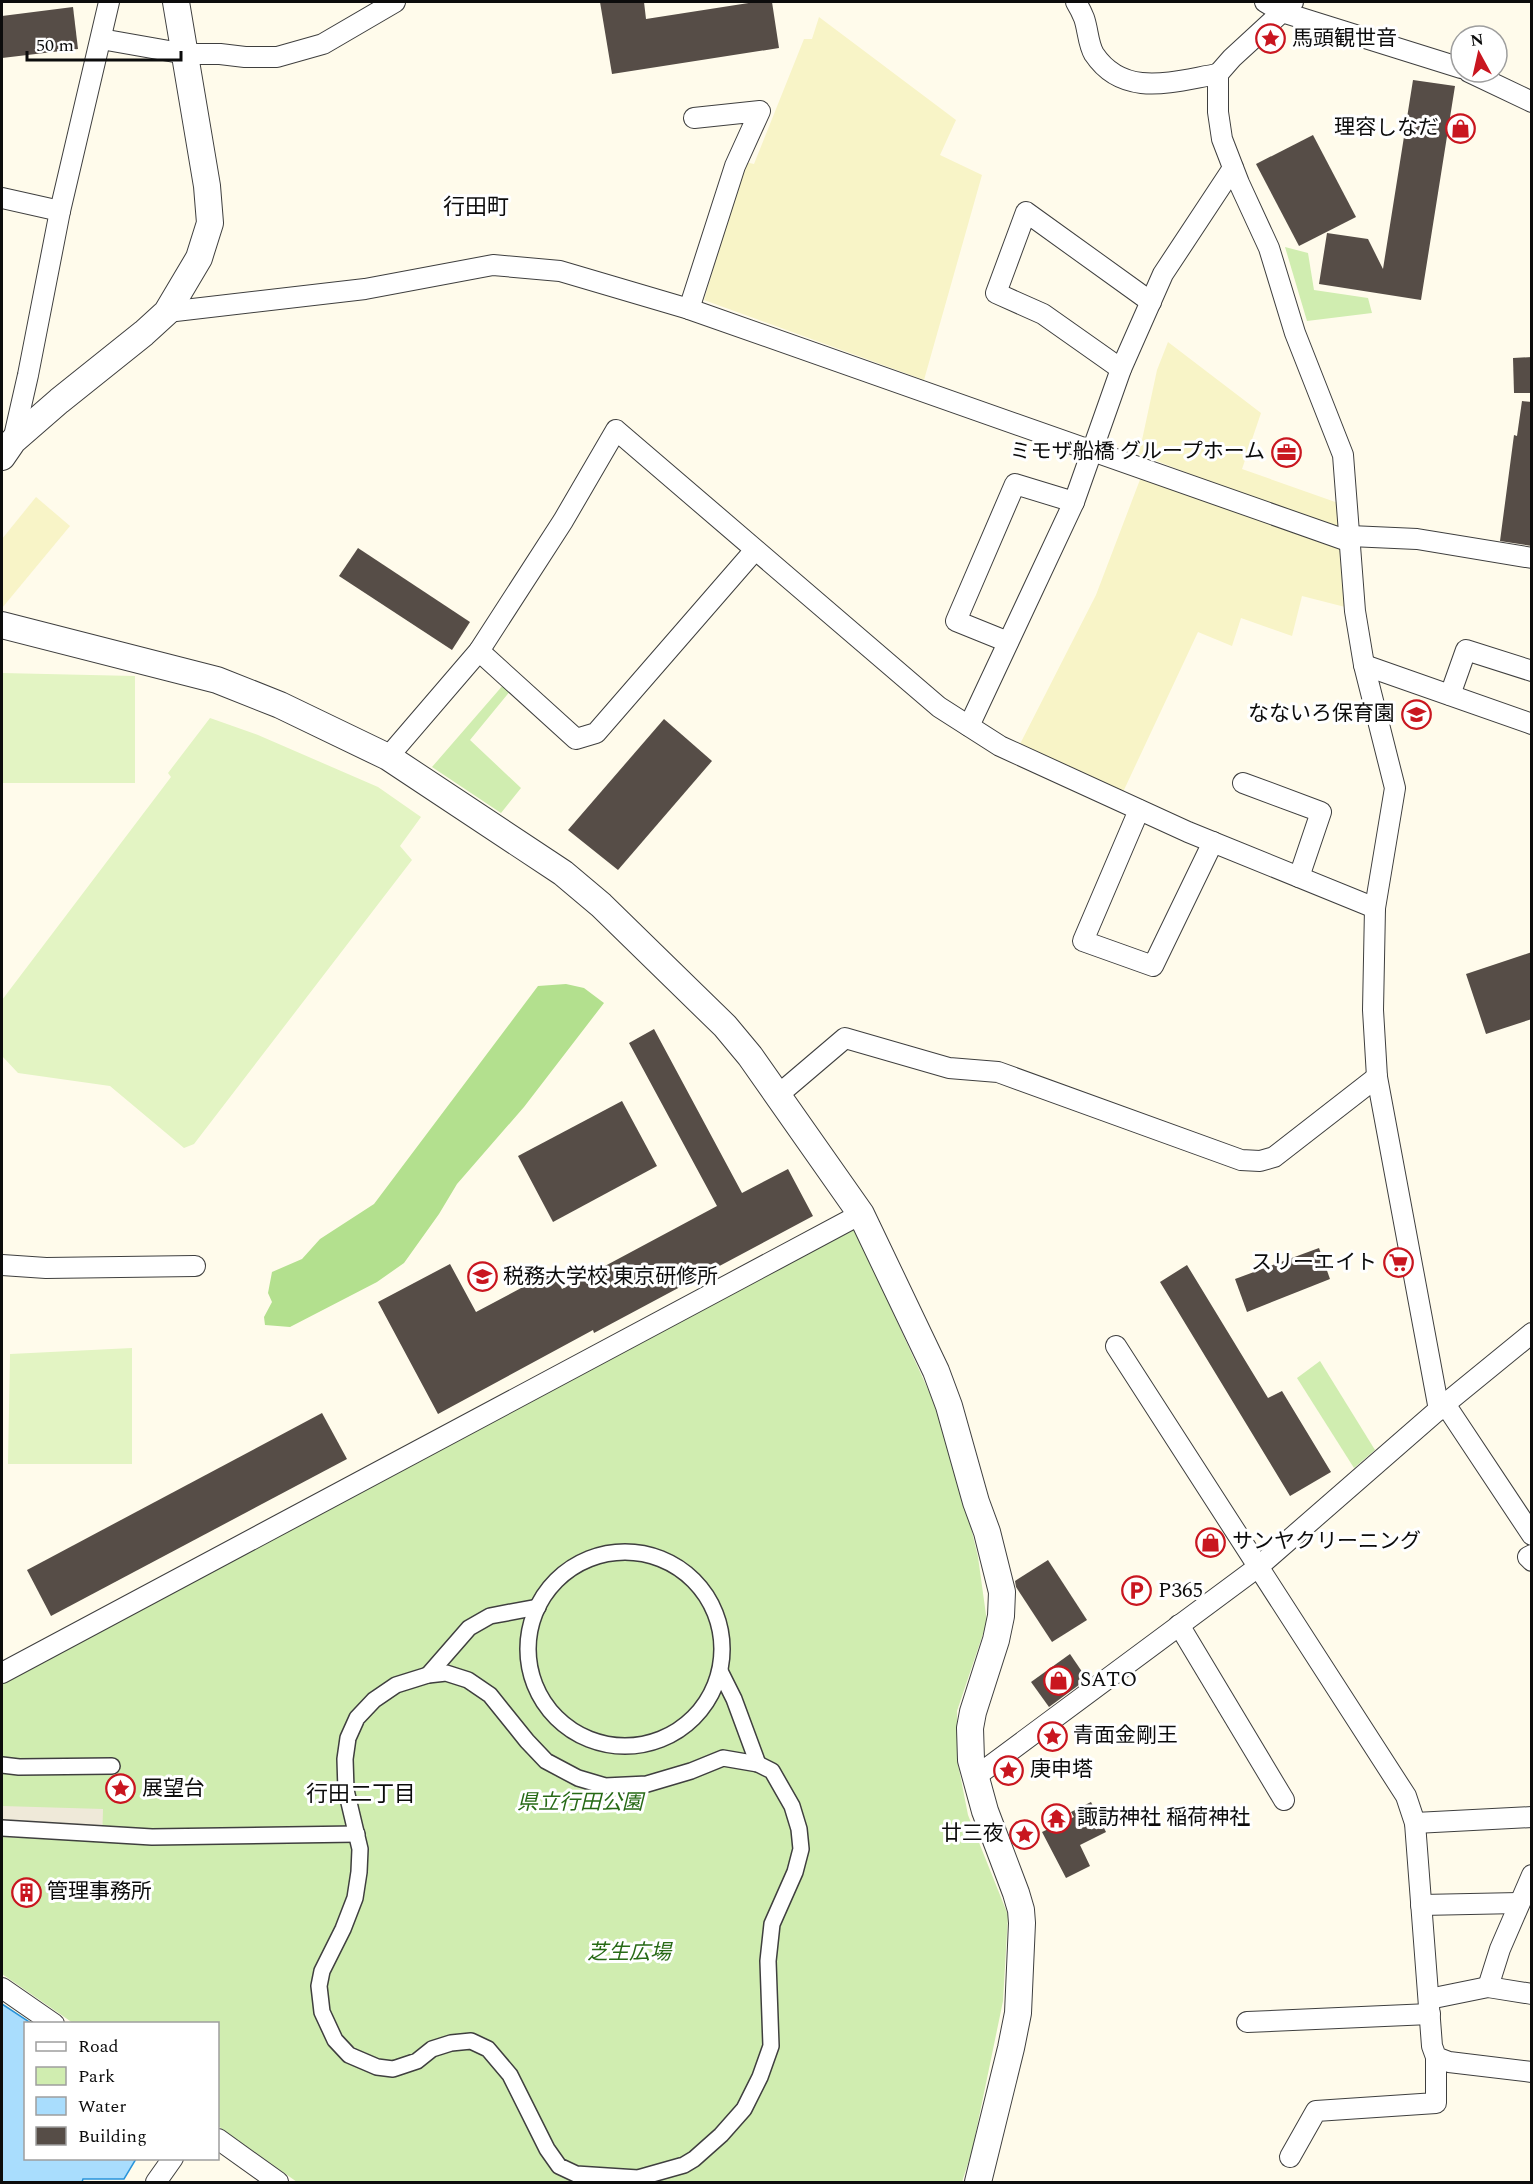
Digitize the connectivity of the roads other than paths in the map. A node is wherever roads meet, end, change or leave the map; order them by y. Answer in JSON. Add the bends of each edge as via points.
{"nodes":[{"id":1,"x":109,"y":2,"type":"edge"},
{"id":2,"x":176,"y":2,"type":"edge"},
{"id":3,"x":395,"y":2,"type":"edge"},
{"id":4,"x":1076,"y":2,"type":"edge"},
{"id":5,"x":1280,"y":5,"type":"edge"},
{"id":6,"x":101,"y":39,"type":"junction"},
{"id":7,"x":186,"y":54,"type":"junction"},
{"id":8,"x":1449,"y":64,"type":"edge"},
{"id":9,"x":1218,"y":74,"type":"junction"},
{"id":10,"x":1494,"y":84,"type":"edge"},
{"id":11,"x":1532,"y":102,"type":"edge"},
{"id":12,"x":694,"y":118,"type":"dead end"},
{"id":13,"x":1233,"y":168,"type":"junction"},
{"id":14,"x":2,"y":198,"type":"edge"},
{"id":15,"x":60,"y":212,"type":"junction"},
{"id":16,"x":1151,"y":302,"type":"junction"},
{"id":17,"x":689,"y":309,"type":"junction"},
{"id":18,"x":167,"y":312,"type":"junction"},
{"id":19,"x":1121,"y":369,"type":"junction"},
{"id":20,"x":7,"y":449,"type":"edge"},
{"id":21,"x":1093,"y":451,"type":"junction"},
{"id":22,"x":1074,"y":502,"type":"junction"},
{"id":23,"x":1350,"y":539,"type":"junction"},
{"id":24,"x":755,"y":550,"type":"junction"},
{"id":25,"x":1532,"y":558,"type":"edge"},
{"id":26,"x":2,"y":625,"type":"edge"},
{"id":27,"x":1008,"y":642,"type":"junction"},
{"id":28,"x":479,"y":651,"type":"junction"},
{"id":29,"x":1364,"y":665,"type":"junction"},
{"id":30,"x":1532,"y":671,"type":"edge"},
{"id":31,"x":1450,"y":695,"type":"junction"},
{"id":32,"x":1532,"y":724,"type":"edge"},
{"id":33,"x":969,"y":726,"type":"junction"},
{"id":34,"x":388,"y":757,"type":"junction"},
{"id":35,"x":1243,"y":783,"type":"dead end"},
{"id":36,"x":1139,"y":810,"type":"junction"},
{"id":37,"x":1214,"y":843,"type":"junction"},
{"id":38,"x":1299,"y":877,"type":"junction"},
{"id":39,"x":1375,"y":908,"type":"junction"},
{"id":40,"x":1377,"y":1077,"type":"junction"},
{"id":41,"x":778,"y":1095,"type":"junction"},
{"id":42,"x":861,"y":1214,"type":"junction"},
{"id":43,"x":2,"y":1265,"type":"edge"},
{"id":44,"x":195,"y":1266,"type":"dead end"},
{"id":45,"x":1532,"y":1333,"type":"edge"},
{"id":46,"x":1116,"y":1346,"type":"dead end"},
{"id":47,"x":1442,"y":1407,"type":"junction"},
{"id":48,"x":1532,"y":1535,"type":"edge"},
{"id":49,"x":1532,"y":1555,"type":"edge"},
{"id":50,"x":1532,"y":1561,"type":"edge"},
{"id":51,"x":1258,"y":1567,"type":"junction"},
{"id":52,"x":538,"y":1607,"type":"junction"},
{"id":53,"x":1179,"y":1625,"type":"junction"},
{"id":54,"x":720,"y":1671,"type":"junction"},
{"id":55,"x":2,"y":1673,"type":"edge"},
{"id":56,"x":428,"y":1675,"type":"junction"},
{"id":57,"x":758,"y":1764,"type":"junction"},
{"id":58,"x":2,"y":1765,"type":"edge"},
{"id":59,"x":112,"y":1766,"type":"dead end"},
{"id":60,"x":975,"y":1777,"type":"junction"},
{"id":61,"x":1284,"y":1800,"type":"dead end"},
{"id":62,"x":1532,"y":1817,"type":"edge"},
{"id":63,"x":1414,"y":1823,"type":"junction"},
{"id":64,"x":2,"y":1828,"type":"edge"},
{"id":65,"x":357,"y":1834,"type":"junction"},
{"id":66,"x":1532,"y":1875,"type":"edge"},
{"id":67,"x":1519,"y":1903,"type":"junction"},
{"id":68,"x":1421,"y":1905,"type":"junction"},
{"id":69,"x":1488,"y":1987,"type":"junction"},
{"id":70,"x":2,"y":1988,"type":"edge"},
{"id":71,"x":1532,"y":1994,"type":"edge"},
{"id":72,"x":1430,"y":2007,"type":"junction"},
{"id":73,"x":51,"y":2022,"type":"edge"},
{"id":74,"x":1247,"y":2022,"type":"dead end"},
{"id":75,"x":1436,"y":2057,"type":"junction"},
{"id":76,"x":1532,"y":2072,"type":"edge"},
{"id":77,"x":219,"y":2140,"type":"edge"},
{"id":78,"x":1290,"y":2157,"type":"dead end"},
{"id":79,"x":172,"y":2160,"type":"edge"},
{"id":80,"x":156,"y":2182,"type":"edge"},
{"id":81,"x":278,"y":2182,"type":"edge"},
{"id":82,"x":978,"y":2182,"type":"edge"}],
"edges":[{"from":1,"to":6,"type":"street"},
{"from":2,"to":7,"type":"street"},
{"from":3,"to":7,"type":"street","via":[[323,44],[277,57]]},
{"from":4,"to":9,"type":"street","via":[[1094,53],[1125,81],[1151,84]]},
{"from":5,"to":8,"type":"street"},
{"from":5,"to":9,"type":"street"},
{"from":6,"to":7,"type":"street"},
{"from":6,"to":15,"type":"street"},
{"from":7,"to":18,"type":"street","via":[[210,223],[200,258]]},
{"from":9,"to":13,"type":"street","via":[[1222,139]]},
{"from":10,"to":11,"type":"street"},
{"from":12,"to":17,"type":"street","via":[[760,111],[735,166]]},
{"from":13,"to":16,"type":"street","via":[[1163,274]]},
{"from":13,"to":23,"type":"street","via":[[1269,248],[1295,333],[1343,455]]},
{"from":14,"to":15,"type":"street"},
{"from":15,"to":20,"type":"street","via":[[28,375]]},
{"from":16,"to":19,"type":"street"},
{"from":16,"to":19,"type":"street","via":[[1026,212],[996,293],[1043,314]]},
{"from":17,"to":18,"type":"street","via":[[560,272],[493,266],[365,289]]},
{"from":17,"to":21,"type":"street"},
{"from":18,"to":20,"type":"street"},
{"from":19,"to":21,"type":"street"},
{"from":21,"to":22,"type":"street"},
{"from":21,"to":23,"type":"street"},
{"from":22,"to":27,"type":"street"},
{"from":22,"to":27,"type":"street","via":[[1015,484],[956,621]]},
{"from":23,"to":25,"type":"street","via":[[1418,539]]},
{"from":23,"to":29,"type":"street"},
{"from":24,"to":28,"type":"street","via":[[596,733],[576,739]]},
{"from":24,"to":28,"type":"street","via":[[616,430]]},
{"from":24,"to":33,"type":"street","via":[[939,707]]},
{"from":26,"to":34,"type":"street","via":[[217,680]]},
{"from":27,"to":33,"type":"street"},
{"from":28,"to":34,"type":"street"},
{"from":29,"to":31,"type":"street"},
{"from":29,"to":39,"type":"street","via":[[1395,788]]},
{"from":30,"to":31,"type":"street","via":[[1466,650]]},
{"from":31,"to":32,"type":"street"},
{"from":33,"to":36,"type":"street","via":[[1000,747]]},
{"from":34,"to":41,"type":"street","via":[[563,873],[601,905],[725,1026]]},
{"from":35,"to":38,"type":"street","via":[[1321,812]]},
{"from":36,"to":37,"type":"street"},
{"from":36,"to":37,"type":"street","via":[[1083,941],[1153,966]]},
{"from":37,"to":38,"type":"street"},
{"from":38,"to":39,"type":"street"},
{"from":39,"to":40,"type":"street","via":[[1373,1010]]},
{"from":40,"to":41,"type":"street","via":[[1274,1157],[1260,1161],[1241,1160],[998,1072],[949,1068],[845,1038]]},
{"from":40,"to":47,"type":"street"},
{"from":41,"to":42,"type":"street"},
{"from":42,"to":55,"type":"street"},
{"from":42,"to":60,"type":"street","via":[[936,1371],[1002,1592],[1001,1616],[970,1728]]},
{"from":43,"to":44,"type":"street"},
{"from":45,"to":47,"type":"street"},
{"from":46,"to":51,"type":"street"},
{"from":47,"to":48,"type":"street"},
{"from":47,"to":51,"type":"street"},
{"from":49,"to":50,"type":"street","via":[[1528,1557]]},
{"from":51,"to":53,"type":"street"},
{"from":51,"to":63,"type":"street","via":[[1406,1796]]},
{"from":52,"to":54,"type":"street","via":[[544,1592],[573,1567],[608,1554],[646,1555],[681,1568],[708,1598],[724,1633]]},
{"from":52,"to":54,"type":"street","via":[[529,1628],[529,1667],[542,1701],[568,1729],[603,1745],[640,1746],[676,1732],[703,1708]]},
{"from":52,"to":56,"type":"street","via":[[490,1616],[469,1628]]},
{"from":53,"to":60,"type":"street"},
{"from":53,"to":61,"type":"street"},
{"from":54,"to":57,"type":"street"},
{"from":56,"to":57,"type":"street","via":[[446,1673],[468,1680],[490,1695],[546,1761],[578,1778],[605,1786],[647,1784],[723,1758]]},
{"from":56,"to":65,"type":"street","via":[[396,1685],[374,1700],[357,1718],[348,1738],[346,1790]]},
{"from":57,"to":65,"type":"street","via":[[772,1772],[792,1806],[801,1849],[772,1924],[768,1961],[771,2046],[744,2109],[721,2135],[684,2165],[638,2178],[576,2174],[559,2166],[510,2075],[488,2049],[471,2041],[432,2049],[417,2061],[393,2069],[349,2055],[335,2040],[322,2013],[319,1986],[355,1898],[360,1849]]},
{"from":58,"to":59,"type":"street"},
{"from":60,"to":82,"type":"street","via":[[1016,1893],[1022,1923],[1018,2013]]},
{"from":62,"to":63,"type":"street"},
{"from":63,"to":68,"type":"street"},
{"from":64,"to":65,"type":"street","via":[[152,1837]]},
{"from":66,"to":67,"type":"street"},
{"from":67,"to":68,"type":"street"},
{"from":67,"to":69,"type":"street"},
{"from":68,"to":72,"type":"street"},
{"from":69,"to":71,"type":"street"},
{"from":69,"to":72,"type":"street"},
{"from":70,"to":73,"type":"street"},
{"from":72,"to":74,"type":"street"},
{"from":72,"to":75,"type":"street"},
{"from":75,"to":76,"type":"street"},
{"from":75,"to":78,"type":"street","via":[[1436,2103],[1316,2111]]},
{"from":77,"to":81,"type":"street"},
{"from":79,"to":80,"type":"street"}]}
